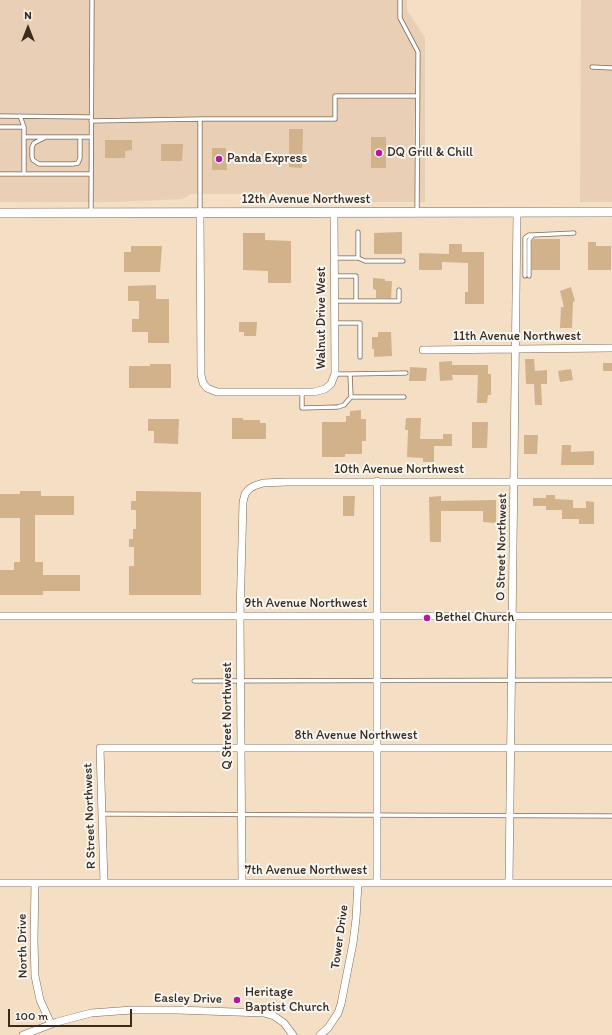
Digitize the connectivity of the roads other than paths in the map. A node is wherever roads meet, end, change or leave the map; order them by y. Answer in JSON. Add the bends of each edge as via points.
{"nodes":[{"id":1,"x":92,"y":0,"type":"edge"},
{"id":2,"x":400,"y":0,"type":"edge"},
{"id":3,"x":592,"y":67,"type":"dead end"},
{"id":4,"x":612,"y":68,"type":"edge"},
{"id":5,"x":418,"y":96,"type":"junction"},
{"id":6,"x":0,"y":116,"type":"edge"},
{"id":7,"x":20,"y":116,"type":"junction"},
{"id":8,"x":91,"y":119,"type":"junction"},
{"id":9,"x":200,"y":119,"type":"junction"},
{"id":10,"x":0,"y":127,"type":"edge"},
{"id":11,"x":24,"y":127,"type":"junction"},
{"id":12,"x":24,"y":137,"type":"junction"},
{"id":13,"x":46,"y":137,"type":"junction"},
{"id":14,"x":80,"y":137,"type":"junction"},
{"id":15,"x":91,"y":137,"type":"junction"},
{"id":16,"x":0,"y":174,"type":"edge"},
{"id":17,"x":24,"y":174,"type":"junction"},
{"id":18,"x":91,"y":174,"type":"junction"},
{"id":19,"x":517,"y":212,"type":"junction"},
{"id":20,"x":612,"y":212,"type":"edge"},
{"id":21,"x":0,"y":213,"type":"edge"},
{"id":22,"x":91,"y":213,"type":"junction"},
{"id":23,"x":200,"y":213,"type":"junction"},
{"id":24,"x":334,"y":213,"type":"junction"},
{"id":25,"x":417,"y":213,"type":"junction"},
{"id":26,"x":358,"y":232,"type":"dead end"},
{"id":27,"x":574,"y":233,"type":"dead end"},
{"id":28,"x":334,"y":258,"type":"junction"},
{"id":29,"x":358,"y":258,"type":"junction"},
{"id":30,"x":403,"y":261,"type":"dead end"},
{"id":31,"x":334,"y":276,"type":"junction"},
{"id":32,"x":527,"y":276,"type":"dead end"},
{"id":33,"x":399,"y":290,"type":"dead end"},
{"id":34,"x":334,"y":301,"type":"junction"},
{"id":35,"x":356,"y":301,"type":"junction"},
{"id":36,"x":334,"y":323,"type":"junction"},
{"id":37,"x":515,"y":348,"type":"junction"},
{"id":38,"x":612,"y":348,"type":"edge"},
{"id":39,"x":423,"y":350,"type":"dead end"},
{"id":40,"x":360,"y":357,"type":"dead end"},
{"id":41,"x":406,"y":373,"type":"dead end"},
{"id":42,"x":335,"y":374,"type":"junction"},
{"id":43,"x":350,"y":374,"type":"junction"},
{"id":44,"x":302,"y":392,"type":"junction"},
{"id":45,"x":351,"y":397,"type":"junction"},
{"id":46,"x":404,"y":397,"type":"dead end"},
{"id":47,"x":377,"y":481,"type":"junction"},
{"id":48,"x":514,"y":482,"type":"junction"},
{"id":49,"x":612,"y":482,"type":"edge"},
{"id":50,"x":242,"y":548,"type":"joint"},
{"id":51,"x":240,"y":615,"type":"junction"},
{"id":52,"x":0,"y":616,"type":"edge"},
{"id":53,"x":377,"y":616,"type":"junction"},
{"id":54,"x":513,"y":616,"type":"junction"},
{"id":55,"x":612,"y":616,"type":"edge"},
{"id":56,"x":512,"y":680,"type":"junction"},
{"id":57,"x":612,"y":680,"type":"edge"},
{"id":58,"x":194,"y":681,"type":"dead end"},
{"id":59,"x":240,"y":681,"type":"junction"},
{"id":60,"x":377,"y":681,"type":"junction"},
{"id":61,"x":100,"y":748,"type":"joint"},
{"id":62,"x":240,"y":748,"type":"junction"},
{"id":63,"x":377,"y":748,"type":"junction"},
{"id":64,"x":511,"y":748,"type":"junction"},
{"id":65,"x":612,"y":748,"type":"edge"},
{"id":66,"x":102,"y":814,"type":"junction"},
{"id":67,"x":241,"y":814,"type":"junction"},
{"id":68,"x":377,"y":815,"type":"junction"},
{"id":69,"x":510,"y":815,"type":"junction"},
{"id":70,"x":612,"y":816,"type":"edge"},
{"id":71,"x":0,"y":883,"type":"edge"},
{"id":72,"x":35,"y":883,"type":"junction"},
{"id":73,"x":104,"y":883,"type":"junction"},
{"id":74,"x":242,"y":883,"type":"junction"},
{"id":75,"x":358,"y":883,"type":"junction"},
{"id":76,"x":376,"y":883,"type":"junction"},
{"id":77,"x":509,"y":883,"type":"junction"},
{"id":78,"x":612,"y":883,"type":"edge"},
{"id":79,"x":51,"y":1024,"type":"junction"},
{"id":80,"x":23,"y":1035,"type":"edge"},
{"id":81,"x":293,"y":1035,"type":"edge"},
{"id":82,"x":320,"y":1035,"type":"edge"}],
"edges":[{"from":1,"to":8,"type":"lane"},
{"from":2,"to":5,"type":"lane","via":[[400,18],[418,52]]},
{"from":3,"to":4,"type":"lane"},
{"from":5,"to":9,"type":"lane","via":[[336,96],[336,119]]},
{"from":5,"to":25,"type":"lane"},
{"from":6,"to":7,"type":"lane"},
{"from":7,"to":8,"type":"lane"},
{"from":7,"to":11,"type":"lane"},
{"from":8,"to":9,"type":"lane"},
{"from":8,"to":15,"type":"lane"},
{"from":9,"to":23,"type":"lane"},
{"from":10,"to":11,"type":"lane"},
{"from":11,"to":12,"type":"lane"},
{"from":12,"to":13,"type":"lane"},
{"from":12,"to":17,"type":"lane"},
{"from":13,"to":14,"type":"lane"},
{"from":13,"to":14,"type":"lane","via":[[32,147],[33,160],[39,164],[78,163]]},
{"from":14,"to":15,"type":"lane"},
{"from":15,"to":18,"type":"lane"},
{"from":16,"to":17,"type":"lane"},
{"from":17,"to":18,"type":"lane"},
{"from":18,"to":22,"type":"lane"},
{"from":19,"to":20,"type":"main road","name":"12th Avenue Northwest"},
{"from":19,"to":25,"type":"main road","name":"12th Avenue Northwest"},
{"from":19,"to":37,"type":"street","name":"O Street Northwest"},
{"from":21,"to":22,"type":"main road","name":"12th Avenue Northwest"},
{"from":22,"to":23,"type":"main road","name":"12th Avenue Northwest"},
{"from":23,"to":24,"type":"main road","name":"12th Avenue Northwest"},
{"from":23,"to":44,"type":"street","name":"Walnut Drive West","via":[[201,375],[204,383],[207,388],[217,392]]},
{"from":24,"to":25,"type":"main road","name":"12th Avenue Northwest"},
{"from":24,"to":28,"type":"street","name":"Walnut Drive West"},
{"from":26,"to":29,"type":"lane"},
{"from":27,"to":32,"type":"lane","via":[[533,235],[529,240]]},
{"from":28,"to":29,"type":"lane"},
{"from":28,"to":31,"type":"street","name":"Walnut Drive West"},
{"from":29,"to":30,"type":"lane","via":[[365,261]]},
{"from":31,"to":34,"type":"street","name":"Walnut Drive West"},
{"from":31,"to":35,"type":"lane","via":[[356,276]]},
{"from":33,"to":35,"type":"lane","via":[[399,301]]},
{"from":34,"to":35,"type":"lane"},
{"from":34,"to":36,"type":"street","name":"Walnut Drive West"},
{"from":36,"to":40,"type":"lane","via":[[360,323]]},
{"from":36,"to":42,"type":"street","name":"Walnut Drive West"},
{"from":37,"to":38,"type":"street","name":"11th Avenue Northwest"},
{"from":37,"to":39,"type":"street","name":"11th Avenue Northwest"},
{"from":37,"to":48,"type":"street","name":"O Street Northwest"},
{"from":41,"to":43,"type":"lane"},
{"from":42,"to":43,"type":"lane"},
{"from":42,"to":44,"type":"street","name":"Walnut Drive West","via":[[331,384],[325,389]]},
{"from":43,"to":45,"type":"lane"},
{"from":44,"to":45,"type":"lane","via":[[302,408],[344,406]]},
{"from":45,"to":46,"type":"lane"},
{"from":47,"to":48,"type":"street","name":"10th Avenue Northwest"},
{"from":47,"to":50,"type":"street","name":"10th Avenue Northwest","via":[[286,482],[254,486],[248,489],[243,502]]},
{"from":47,"to":53,"type":"street"},
{"from":48,"to":49,"type":"street","name":"10th Avenue Northwest"},
{"from":48,"to":54,"type":"street","name":"O Street Northwest"},
{"from":50,"to":51,"type":"street","name":"Q Street Northwest"},
{"from":51,"to":52,"type":"street","name":"9th Avenue Northwest"},
{"from":51,"to":53,"type":"street","name":"9th Avenue Northwest"},
{"from":51,"to":59,"type":"street","name":"Q Street Northwest"},
{"from":53,"to":54,"type":"street","name":"9th Avenue Northwest"},
{"from":53,"to":60,"type":"street"},
{"from":54,"to":55,"type":"street","name":"9th Avenue Northwest"},
{"from":54,"to":56,"type":"street","name":"O Street Northwest"},
{"from":56,"to":57,"type":"lane"},
{"from":56,"to":60,"type":"lane"},
{"from":56,"to":64,"type":"street","name":"O Street Northwest"},
{"from":58,"to":59,"type":"lane"},
{"from":59,"to":60,"type":"lane"},
{"from":59,"to":62,"type":"street","name":"Q Street Northwest"},
{"from":60,"to":63,"type":"street"},
{"from":61,"to":62,"type":"street","name":"8th Avenue Northwest"},
{"from":61,"to":66,"type":"street","name":"R Street Northwest"},
{"from":62,"to":63,"type":"street","name":"8th Avenue Northwest"},
{"from":62,"to":67,"type":"street","name":"Q Street Northwest"},
{"from":63,"to":64,"type":"street","name":"8th Avenue Northwest"},
{"from":63,"to":68,"type":"street"},
{"from":64,"to":65,"type":"street","name":"8th Avenue Northwest"},
{"from":64,"to":69,"type":"street","name":"O Street Northwest"},
{"from":66,"to":67,"type":"lane"},
{"from":66,"to":73,"type":"street","name":"R Street Northwest"},
{"from":67,"to":68,"type":"lane"},
{"from":67,"to":74,"type":"street","name":"Q Street Northwest"},
{"from":68,"to":69,"type":"lane"},
{"from":68,"to":76,"type":"street"},
{"from":69,"to":70,"type":"lane"},
{"from":69,"to":77,"type":"street","name":"O Street Northwest"},
{"from":71,"to":72,"type":"street","name":"7th Avenue Northwest"},
{"from":72,"to":73,"type":"street","name":"7th Avenue Northwest"},
{"from":72,"to":79,"type":"street","name":"North Drive","via":[[35,976],[39,996]]},
{"from":73,"to":74,"type":"street","name":"7th Avenue Northwest"},
{"from":74,"to":75,"type":"street","name":"7th Avenue Northwest"},
{"from":75,"to":76,"type":"street","name":"7th Avenue Northwest"},
{"from":75,"to":82,"type":"street","name":"Tower Drive","via":[[353,943],[341,1004],[328,1028]]},
{"from":76,"to":77,"type":"street","name":"7th Avenue Northwest"},
{"from":77,"to":78,"type":"street","name":"7th Avenue Northwest"},
{"from":79,"to":80,"type":"street"},
{"from":79,"to":81,"type":"street","name":"Easley Drive","via":[[79,1015],[132,1010],[258,1012],[274,1016],[284,1023]]}]}
